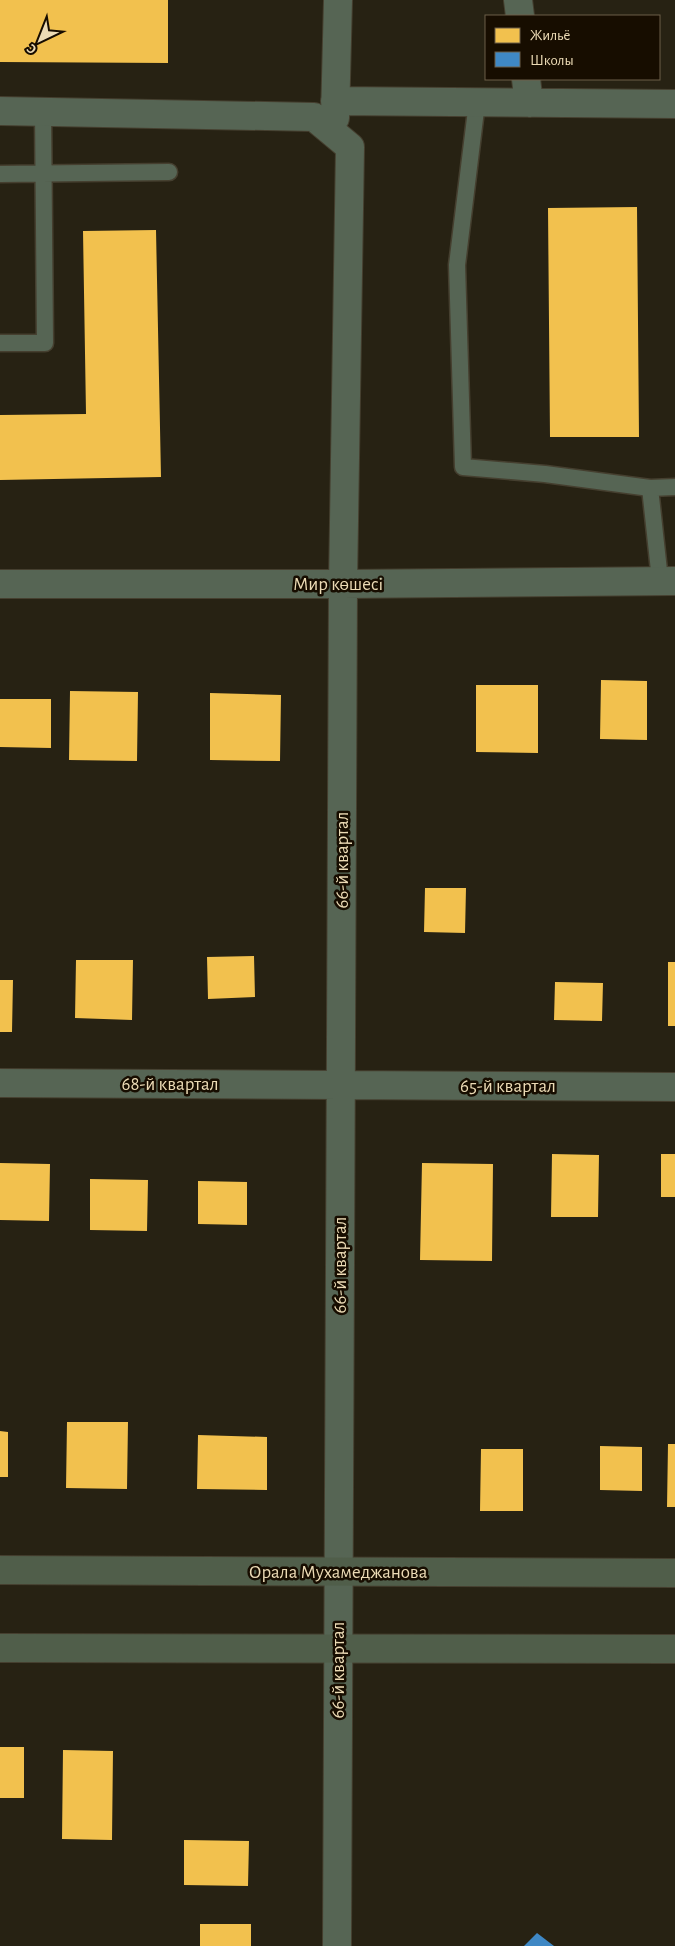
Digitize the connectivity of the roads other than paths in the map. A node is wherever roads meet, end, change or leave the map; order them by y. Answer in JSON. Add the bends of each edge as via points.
{"nodes":[{"id":1,"x":338,"y":0,"type":"edge"},
{"id":2,"x":518,"y":0,"type":"edge"},
{"id":3,"x":520,"y":15,"type":"edge"},
{"id":4,"x":528,"y":91,"type":"edge"},
{"id":5,"x":336,"y":101,"type":"junction"},
{"id":6,"x":477,"y":102,"type":"junction"},
{"id":7,"x":675,"y":104,"type":"edge"},
{"id":8,"x":0,"y":111,"type":"edge"},
{"id":9,"x":43,"y":111,"type":"junction"},
{"id":10,"x":335,"y":135,"type":"junction"},
{"id":11,"x":169,"y":172,"type":"dead end"},
{"id":12,"x":42,"y":173,"type":"junction"},
{"id":13,"x":0,"y":174,"type":"edge"},
{"id":14,"x":0,"y":343,"type":"edge"},
{"id":15,"x":650,"y":488,"type":"junction"},
{"id":16,"x":675,"y":488,"type":"edge"},
{"id":17,"x":668,"y":580,"type":"edge"},
{"id":18,"x":0,"y":584,"type":"edge"},
{"id":19,"x":343,"y":584,"type":"junction"},
{"id":20,"x":0,"y":1083,"type":"edge"},
{"id":21,"x":341,"y":1085,"type":"junction"},
{"id":22,"x":675,"y":1086,"type":"edge"},
{"id":23,"x":0,"y":1570,"type":"edge"},
{"id":24,"x":339,"y":1572,"type":"junction"},
{"id":25,"x":675,"y":1573,"type":"edge"},
{"id":26,"x":0,"y":1648,"type":"edge"},
{"id":27,"x":338,"y":1649,"type":"junction"},
{"id":28,"x":675,"y":1649,"type":"edge"},
{"id":29,"x":337,"y":1946,"type":"edge"}],
"edges":[{"from":1,"to":5,"type":"street"},
{"from":2,"to":3,"type":"street"},
{"from":4,"to":6,"type":"street"},
{"from":4,"to":7,"type":"street"},
{"from":5,"to":6,"type":"street"},
{"from":5,"to":10,"type":"street"},
{"from":6,"to":15,"type":"lane","via":[[456,265],[463,467]]},
{"from":8,"to":9,"type":"street"},
{"from":9,"to":10,"type":"street","via":[[314,117]]},
{"from":9,"to":12,"type":"lane"},
{"from":10,"to":19,"type":"street","name":"66-й квартал","via":[[350,147]]},
{"from":11,"to":12,"type":"lane"},
{"from":12,"to":13,"type":"lane"},
{"from":12,"to":14,"type":"lane","via":[[45,343]]},
{"from":15,"to":16,"type":"lane"},
{"from":15,"to":17,"type":"lane"},
{"from":17,"to":19,"type":"street","name":"Мир көшесі"},
{"from":18,"to":19,"type":"street","name":"Мир көшесі"},
{"from":19,"to":21,"type":"street","name":"66-й квартал"},
{"from":20,"to":21,"type":"street","name":"68-й квартал"},
{"from":21,"to":22,"type":"street","name":"65-й квартал"},
{"from":21,"to":24,"type":"street","name":"66-й квартал"},
{"from":23,"to":24,"type":"street","name":"Орала Мухамеджанова"},
{"from":24,"to":25,"type":"street","name":"Орала Мухамеджанова"},
{"from":24,"to":27,"type":"street","name":"66-й квартал"},
{"from":26,"to":27,"type":"street"},
{"from":27,"to":28,"type":"street"},
{"from":27,"to":29,"type":"street","name":"66-й квартал"}]}
